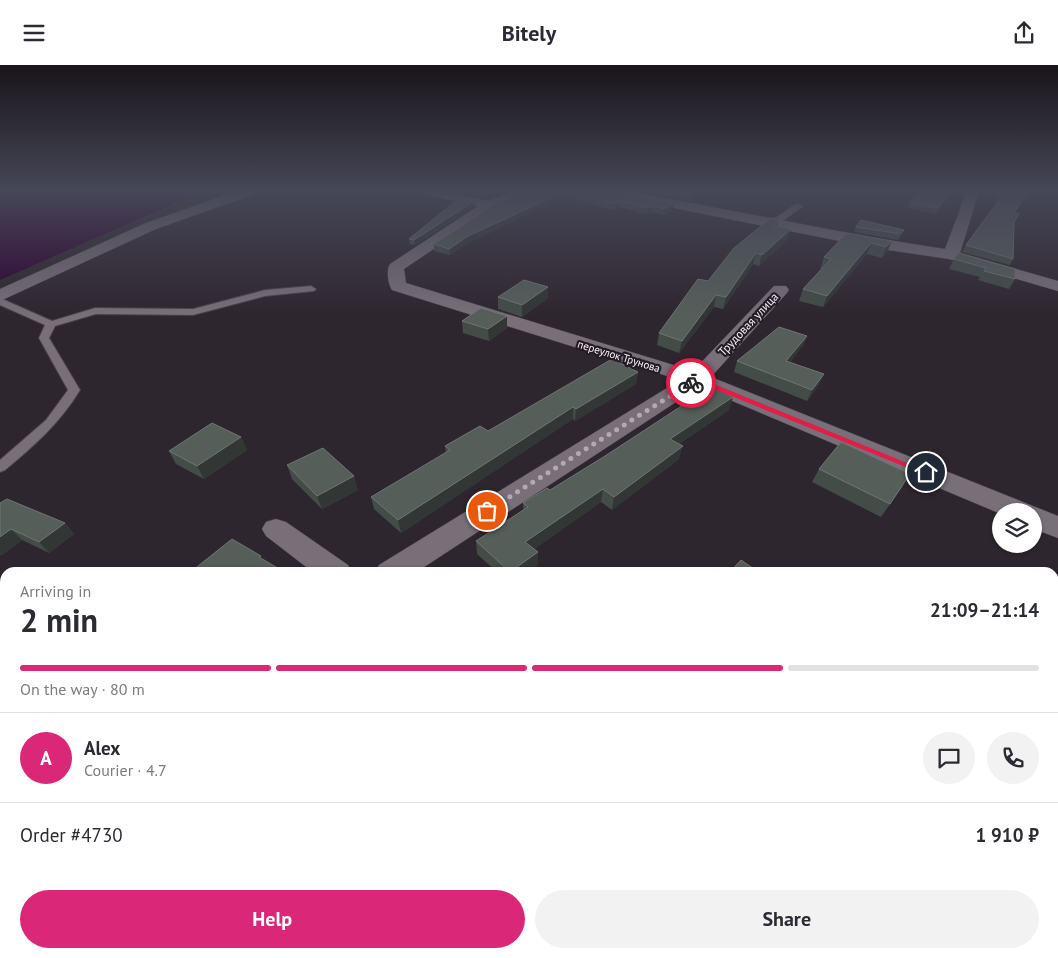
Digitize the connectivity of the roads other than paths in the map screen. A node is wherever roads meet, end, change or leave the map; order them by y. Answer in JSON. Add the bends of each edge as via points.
{"nodes":[{"id":1,"x":137,"y":233,"type":"edge"},
{"id":2,"x":447,"y":233,"type":"edge"},
{"id":3,"x":828,"y":233,"type":"edge"},
{"id":4,"x":958,"y":233,"type":"edge"},
{"id":5,"x":951,"y":255,"type":"junction"},
{"id":6,"x":1058,"y":286,"type":"edge"},
{"id":7,"x":311,"y":289,"type":"dead end"},
{"id":8,"x":780,"y":290,"type":"dead end"},
{"id":9,"x":0,"y":296,"type":"edge"},
{"id":10,"x":0,"y":301,"type":"edge"},
{"id":11,"x":51,"y":323,"type":"junction"},
{"id":12,"x":697,"y":379,"type":"junction"},
{"id":13,"x":0,"y":467,"type":"edge"},
{"id":14,"x":1001,"y":503,"type":"edge"},
{"id":15,"x":1042,"y":521,"type":"edge"},
{"id":16,"x":1058,"y":528,"type":"edge"},
{"id":17,"x":276,"y":529,"type":"dead end"},
{"id":18,"x":329,"y":567,"type":"edge"},
{"id":19,"x":399,"y":567,"type":"edge"}],
"edges":[{"from":1,"to":9,"type":"street"},
{"from":2,"to":12,"type":"street","name":"переулок Трунова","via":[[396,267],[398,286]]},
{"from":3,"to":5,"type":"street"},
{"from":4,"to":5,"type":"street"},
{"from":5,"to":6,"type":"street"},
{"from":7,"to":11,"type":"lane","via":[[265,293],[193,312],[95,311]]},
{"from":8,"to":12,"type":"street","name":"Трудовая улица"},
{"from":10,"to":11,"type":"lane"},
{"from":11,"to":13,"type":"lane","via":[[44,338],[74,390],[55,419]]},
{"from":12,"to":14,"type":"street","name":"переулок Трунова"},
{"from":12,"to":19,"type":"street","name":"Трудовая улица"},
{"from":15,"to":16,"type":"street"},
{"from":17,"to":18,"type":"street"}]}
